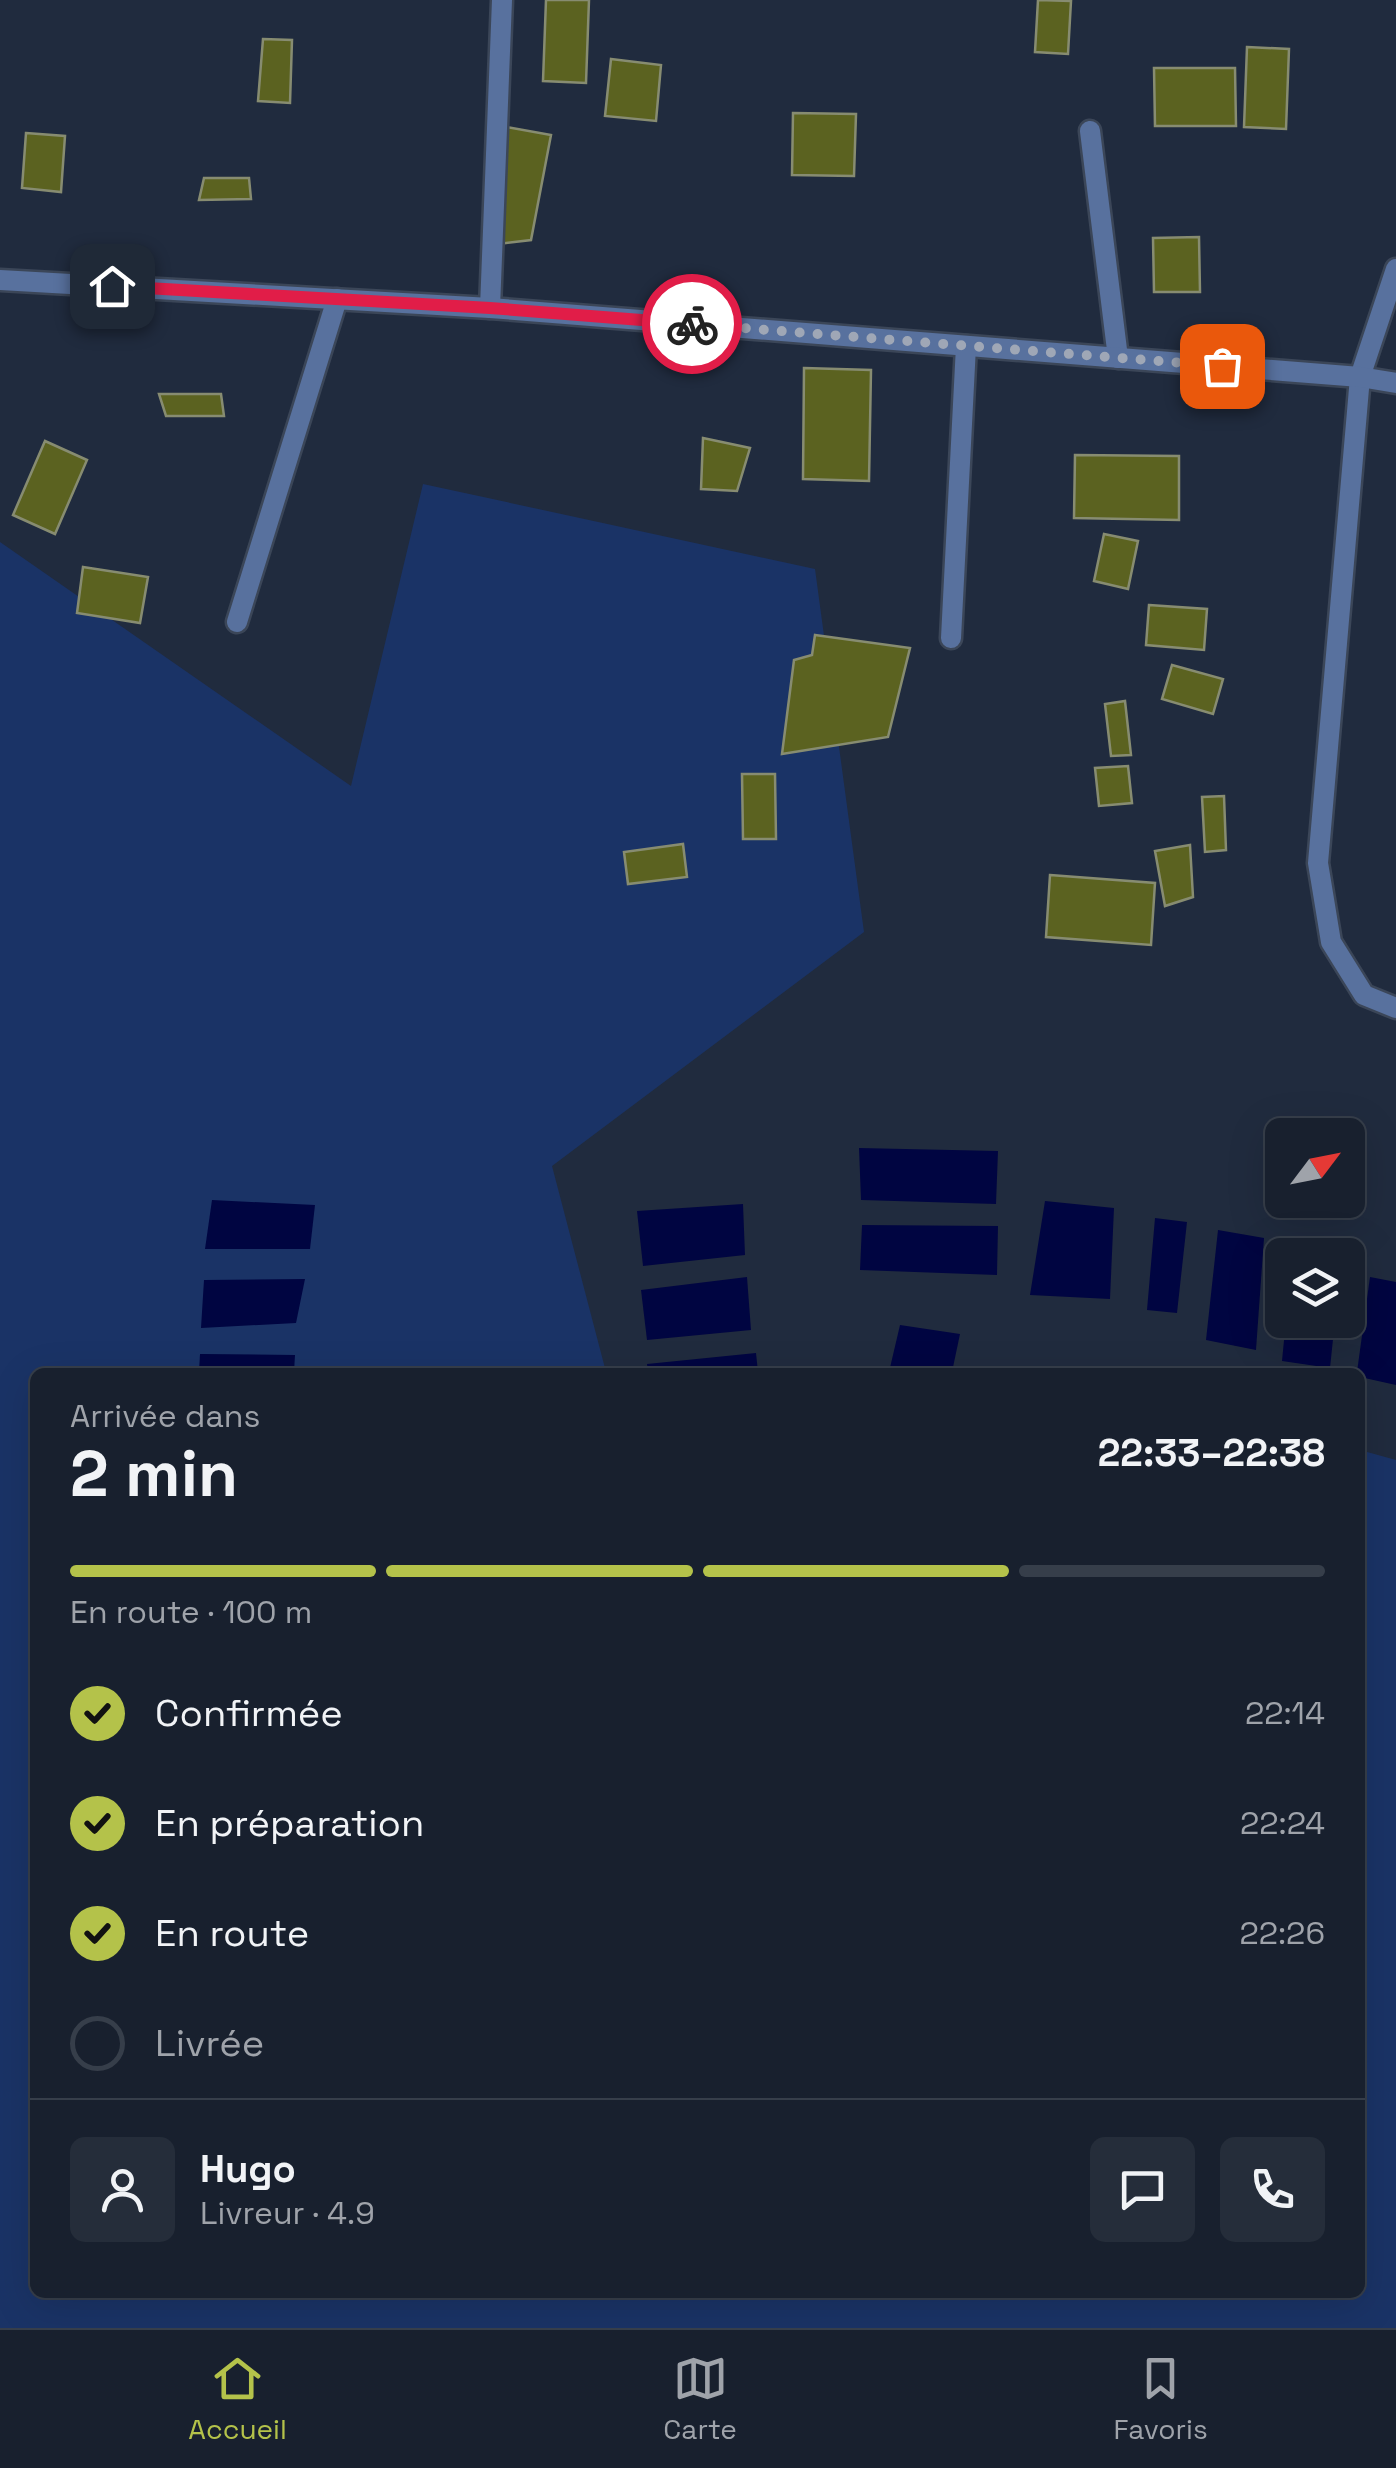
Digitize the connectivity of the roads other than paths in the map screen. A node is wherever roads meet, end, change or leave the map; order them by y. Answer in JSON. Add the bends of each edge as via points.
{"nodes":[{"id":1,"x":502,"y":0,"type":"edge"},
{"id":2,"x":1090,"y":132,"type":"dead end"},
{"id":3,"x":1396,"y":269,"type":"edge"},
{"id":4,"x":0,"y":280,"type":"edge"},
{"id":5,"x":337,"y":299,"type":"junction"},
{"id":6,"x":490,"y":308,"type":"junction"},
{"id":7,"x":966,"y":346,"type":"junction"},
{"id":8,"x":1118,"y":358,"type":"junction"},
{"id":9,"x":1360,"y":377,"type":"junction"},
{"id":10,"x":1396,"y":383,"type":"edge"},
{"id":11,"x":237,"y":622,"type":"dead end"},
{"id":12,"x":951,"y":638,"type":"dead end"},
{"id":13,"x":1396,"y":1008,"type":"edge"}],
"edges":[{"from":1,"to":6,"type":"street"},
{"from":2,"to":8,"type":"street"},
{"from":3,"to":9,"type":"street"},
{"from":4,"to":5,"type":"street"},
{"from":5,"to":6,"type":"street"},
{"from":5,"to":11,"type":"street"},
{"from":6,"to":7,"type":"street"},
{"from":7,"to":8,"type":"street"},
{"from":7,"to":12,"type":"street"},
{"from":8,"to":9,"type":"street"},
{"from":9,"to":10,"type":"street"},
{"from":9,"to":13,"type":"street","via":[[1318,863],[1330,942],[1364,995]]}]}
